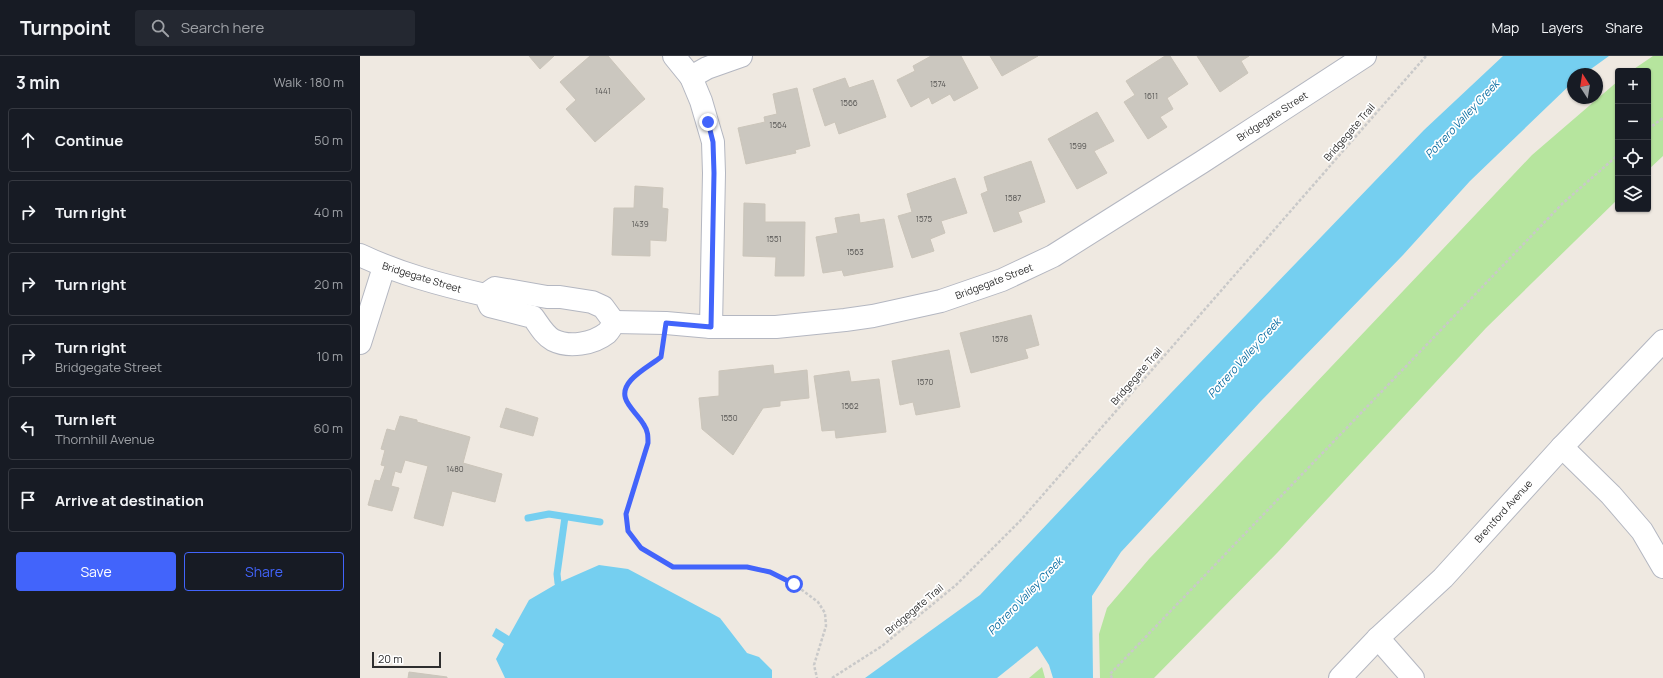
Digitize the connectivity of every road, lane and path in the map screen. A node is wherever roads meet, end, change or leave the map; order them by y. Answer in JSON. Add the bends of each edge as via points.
{"nodes":[{"id":1,"x":674,"y":56,"type":"edge"},
{"id":2,"x":741,"y":56,"type":"edge"},
{"id":3,"x":1365,"y":56,"type":"edge"},
{"id":4,"x":1426,"y":56,"type":"edge"},
{"id":5,"x":691,"y":77,"type":"junction"},
{"id":6,"x":1663,"y":118,"type":"edge"},
{"id":7,"x":1651,"y":127,"type":"edge"},
{"id":8,"x":1615,"y":158,"type":"edge"},
{"id":9,"x":360,"y":255,"type":"edge"},
{"id":10,"x":384,"y":267,"type":"junction"},
{"id":11,"x":485,"y":295,"type":"junction"},
{"id":12,"x":547,"y":297,"type":"junction"},
{"id":13,"x":533,"y":317,"type":"junction"},
{"id":14,"x":614,"y":322,"type":"junction"},
{"id":15,"x":666,"y":323,"type":"junction"},
{"id":16,"x":711,"y":327,"type":"junction"},
{"id":17,"x":1663,"y":341,"type":"edge"},
{"id":18,"x":360,"y":343,"type":"edge"},
{"id":19,"x":1562,"y":447,"type":"junction"},
{"id":20,"x":1663,"y":567,"type":"edge"},
{"id":21,"x":1378,"y":638,"type":"junction"},
{"id":22,"x":817,"y":678,"type":"edge"},
{"id":23,"x":832,"y":678,"type":"edge"},
{"id":24,"x":1112,"y":678,"type":"edge"},
{"id":25,"x":1340,"y":678,"type":"edge"},
{"id":26,"x":1413,"y":678,"type":"edge"}],
"edges":[{"from":1,"to":5,"type":"street"},
{"from":2,"to":5,"type":"street","via":[[707,68]]},
{"from":3,"to":16,"type":"street","name":"Bridgegate Street","via":[[1053,256],[1002,280],[941,301],[873,316],[776,327]]},
{"from":4,"to":23,"type":"path","name":"Bridgegate Trail","via":[[1020,521],[934,604],[882,646]]},
{"from":5,"to":16,"type":"street","via":[[713,142]]},
{"from":6,"to":7,"type":"path"},
{"from":8,"to":24,"type":"path","via":[[1562,204],[1110,674]]},
{"from":9,"to":10,"type":"street","name":"Bridgegate Street"},
{"from":10,"to":11,"type":"street","name":"Bridgegate Street"},
{"from":10,"to":18,"type":"street"},
{"from":11,"to":12,"type":"street","via":[[495,288]]},
{"from":11,"to":13,"type":"street","via":[[490,306]]},
{"from":12,"to":13,"type":"street","via":[[534,309]]},
{"from":12,"to":14,"type":"street","via":[[592,302],[603,307]]},
{"from":13,"to":14,"type":"street","via":[[544,333],[553,340],[566,344],[582,343],[597,338],[608,332]]},
{"from":14,"to":15,"type":"street","name":"Bridgegate Street"},
{"from":15,"to":16,"type":"street","name":"Bridgegate Street"},
{"from":15,"to":22,"type":"path","via":[[661,357],[631,379],[625,389],[626,401],[648,433],[648,443],[626,514],[628,531],[641,548],[673,567],[747,567],[770,572],[794,584],[818,602],[825,613],[826,626],[814,665]]},
{"from":17,"to":19,"type":"street","name":"Brentford Avenue"},
{"from":19,"to":20,"type":"street","via":[[1611,495],[1642,532]]},
{"from":19,"to":21,"type":"street","name":"Brentford Avenue","via":[[1442,578]]},
{"from":21,"to":25,"type":"street","name":"Brentford Avenue"},
{"from":21,"to":26,"type":"street"}]}
